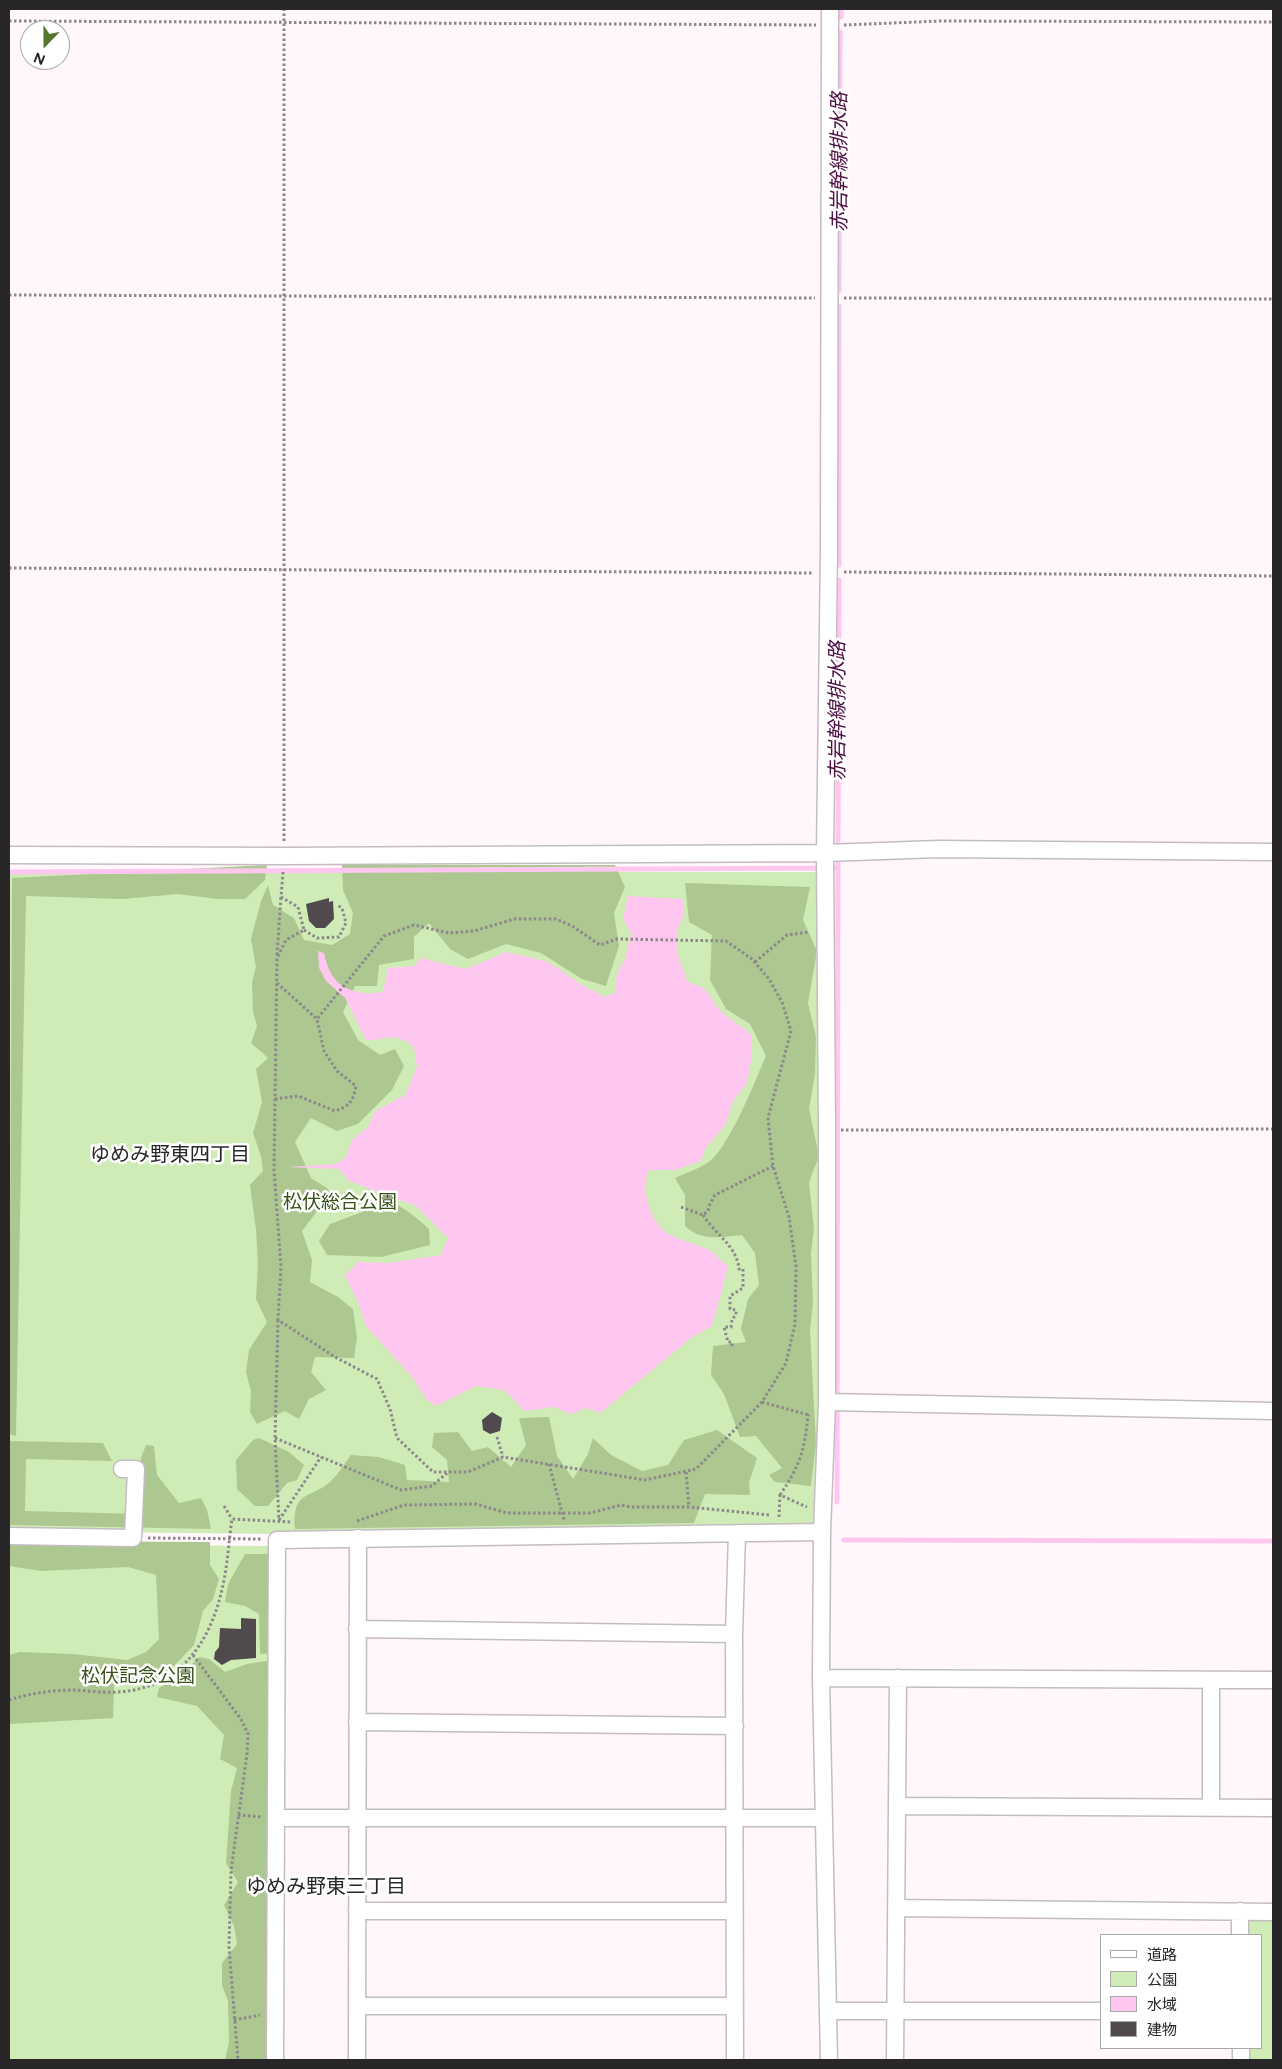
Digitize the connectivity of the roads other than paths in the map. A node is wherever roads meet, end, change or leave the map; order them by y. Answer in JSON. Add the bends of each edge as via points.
{"nodes":[{"id":1,"x":830,"y":17,"type":"edge"},
{"id":2,"x":1273,"y":852,"type":"edge"},
{"id":3,"x":825,"y":853,"type":"junction"},
{"id":4,"x":9,"y":855,"type":"edge"},
{"id":5,"x":832,"y":1406,"type":"junction"},
{"id":6,"x":1273,"y":1411,"type":"edge"},
{"id":7,"x":122,"y":1469,"type":"dead end"},
{"id":8,"x":822,"y":1525,"type":"junction"},
{"id":9,"x":736,"y":1533,"type":"junction"},
{"id":10,"x":9,"y":1536,"type":"edge"},
{"id":11,"x":358,"y":1538,"type":"junction"},
{"id":12,"x":357,"y":1629,"type":"junction"},
{"id":13,"x":734,"y":1634,"type":"junction"},
{"id":14,"x":821,"y":1678,"type":"junction"},
{"id":15,"x":898,"y":1678,"type":"junction"},
{"id":16,"x":1211,"y":1680,"type":"junction"},
{"id":17,"x":1273,"y":1680,"type":"edge"},
{"id":18,"x":357,"y":1722,"type":"junction"},
{"id":19,"x":735,"y":1726,"type":"junction"},
{"id":20,"x":897,"y":1806,"type":"junction"},
{"id":21,"x":1211,"y":1808,"type":"junction"},
{"id":22,"x":1273,"y":1808,"type":"edge"},
{"id":23,"x":357,"y":1816,"type":"junction"},
{"id":24,"x":735,"y":1817,"type":"junction"},
{"id":25,"x":276,"y":1818,"type":"junction"},
{"id":26,"x":823,"y":1818,"type":"junction"},
{"id":27,"x":896,"y":1908,"type":"junction"},
{"id":28,"x":734,"y":1910,"type":"junction"},
{"id":29,"x":357,"y":1911,"type":"junction"},
{"id":30,"x":1240,"y":1911,"type":"junction"},
{"id":31,"x":1273,"y":1912,"type":"edge"},
{"id":32,"x":1240,"y":1934,"type":"edge"},
{"id":33,"x":357,"y":2006,"type":"junction"},
{"id":34,"x":735,"y":2006,"type":"junction"},
{"id":35,"x":828,"y":2011,"type":"junction"},
{"id":36,"x":896,"y":2011,"type":"junction"},
{"id":37,"x":1100,"y":2011,"type":"edge"},
{"id":38,"x":276,"y":2060,"type":"edge"},
{"id":39,"x":357,"y":2060,"type":"edge"},
{"id":40,"x":735,"y":2060,"type":"edge"},
{"id":41,"x":829,"y":2060,"type":"edge"},
{"id":42,"x":895,"y":2060,"type":"edge"}],
"edges":[{"from":1,"to":3,"type":"street"},
{"from":2,"to":3,"type":"street","via":[[939,849]]},
{"from":3,"to":4,"type":"street"},
{"from":3,"to":5,"type":"street"},
{"from":5,"to":6,"type":"street"},
{"from":5,"to":8,"type":"street"},
{"from":7,"to":10,"type":"street","via":[[136,1469],[134,1538]]},
{"from":8,"to":9,"type":"street","via":[[779,1524]]},
{"from":8,"to":14,"type":"street"},
{"from":9,"to":11,"type":"street"},
{"from":9,"to":13,"type":"street"},
{"from":11,"to":12,"type":"street"},
{"from":11,"to":25,"type":"street","via":[[277,1540]]},
{"from":12,"to":13,"type":"street"},
{"from":12,"to":18,"type":"street"},
{"from":13,"to":19,"type":"street"},
{"from":14,"to":15,"type":"street"},
{"from":14,"to":26,"type":"street"},
{"from":15,"to":16,"type":"street"},
{"from":15,"to":20,"type":"street"},
{"from":16,"to":17,"type":"street"},
{"from":16,"to":21,"type":"street"},
{"from":18,"to":19,"type":"street"},
{"from":18,"to":23,"type":"street"},
{"from":19,"to":24,"type":"street"},
{"from":20,"to":21,"type":"street"},
{"from":20,"to":27,"type":"street"},
{"from":21,"to":22,"type":"street"},
{"from":23,"to":24,"type":"street"},
{"from":23,"to":25,"type":"street"},
{"from":23,"to":29,"type":"street"},
{"from":24,"to":26,"type":"street"},
{"from":24,"to":28,"type":"street"},
{"from":25,"to":38,"type":"street"},
{"from":26,"to":35,"type":"street"},
{"from":27,"to":30,"type":"street"},
{"from":27,"to":36,"type":"street"},
{"from":28,"to":29,"type":"street"},
{"from":28,"to":34,"type":"street"},
{"from":29,"to":33,"type":"street"},
{"from":30,"to":31,"type":"street"},
{"from":30,"to":32,"type":"street"},
{"from":33,"to":34,"type":"street"},
{"from":33,"to":39,"type":"street"},
{"from":34,"to":40,"type":"street"},
{"from":35,"to":36,"type":"street"},
{"from":35,"to":41,"type":"street"},
{"from":36,"to":37,"type":"street"},
{"from":36,"to":42,"type":"street"}]}
